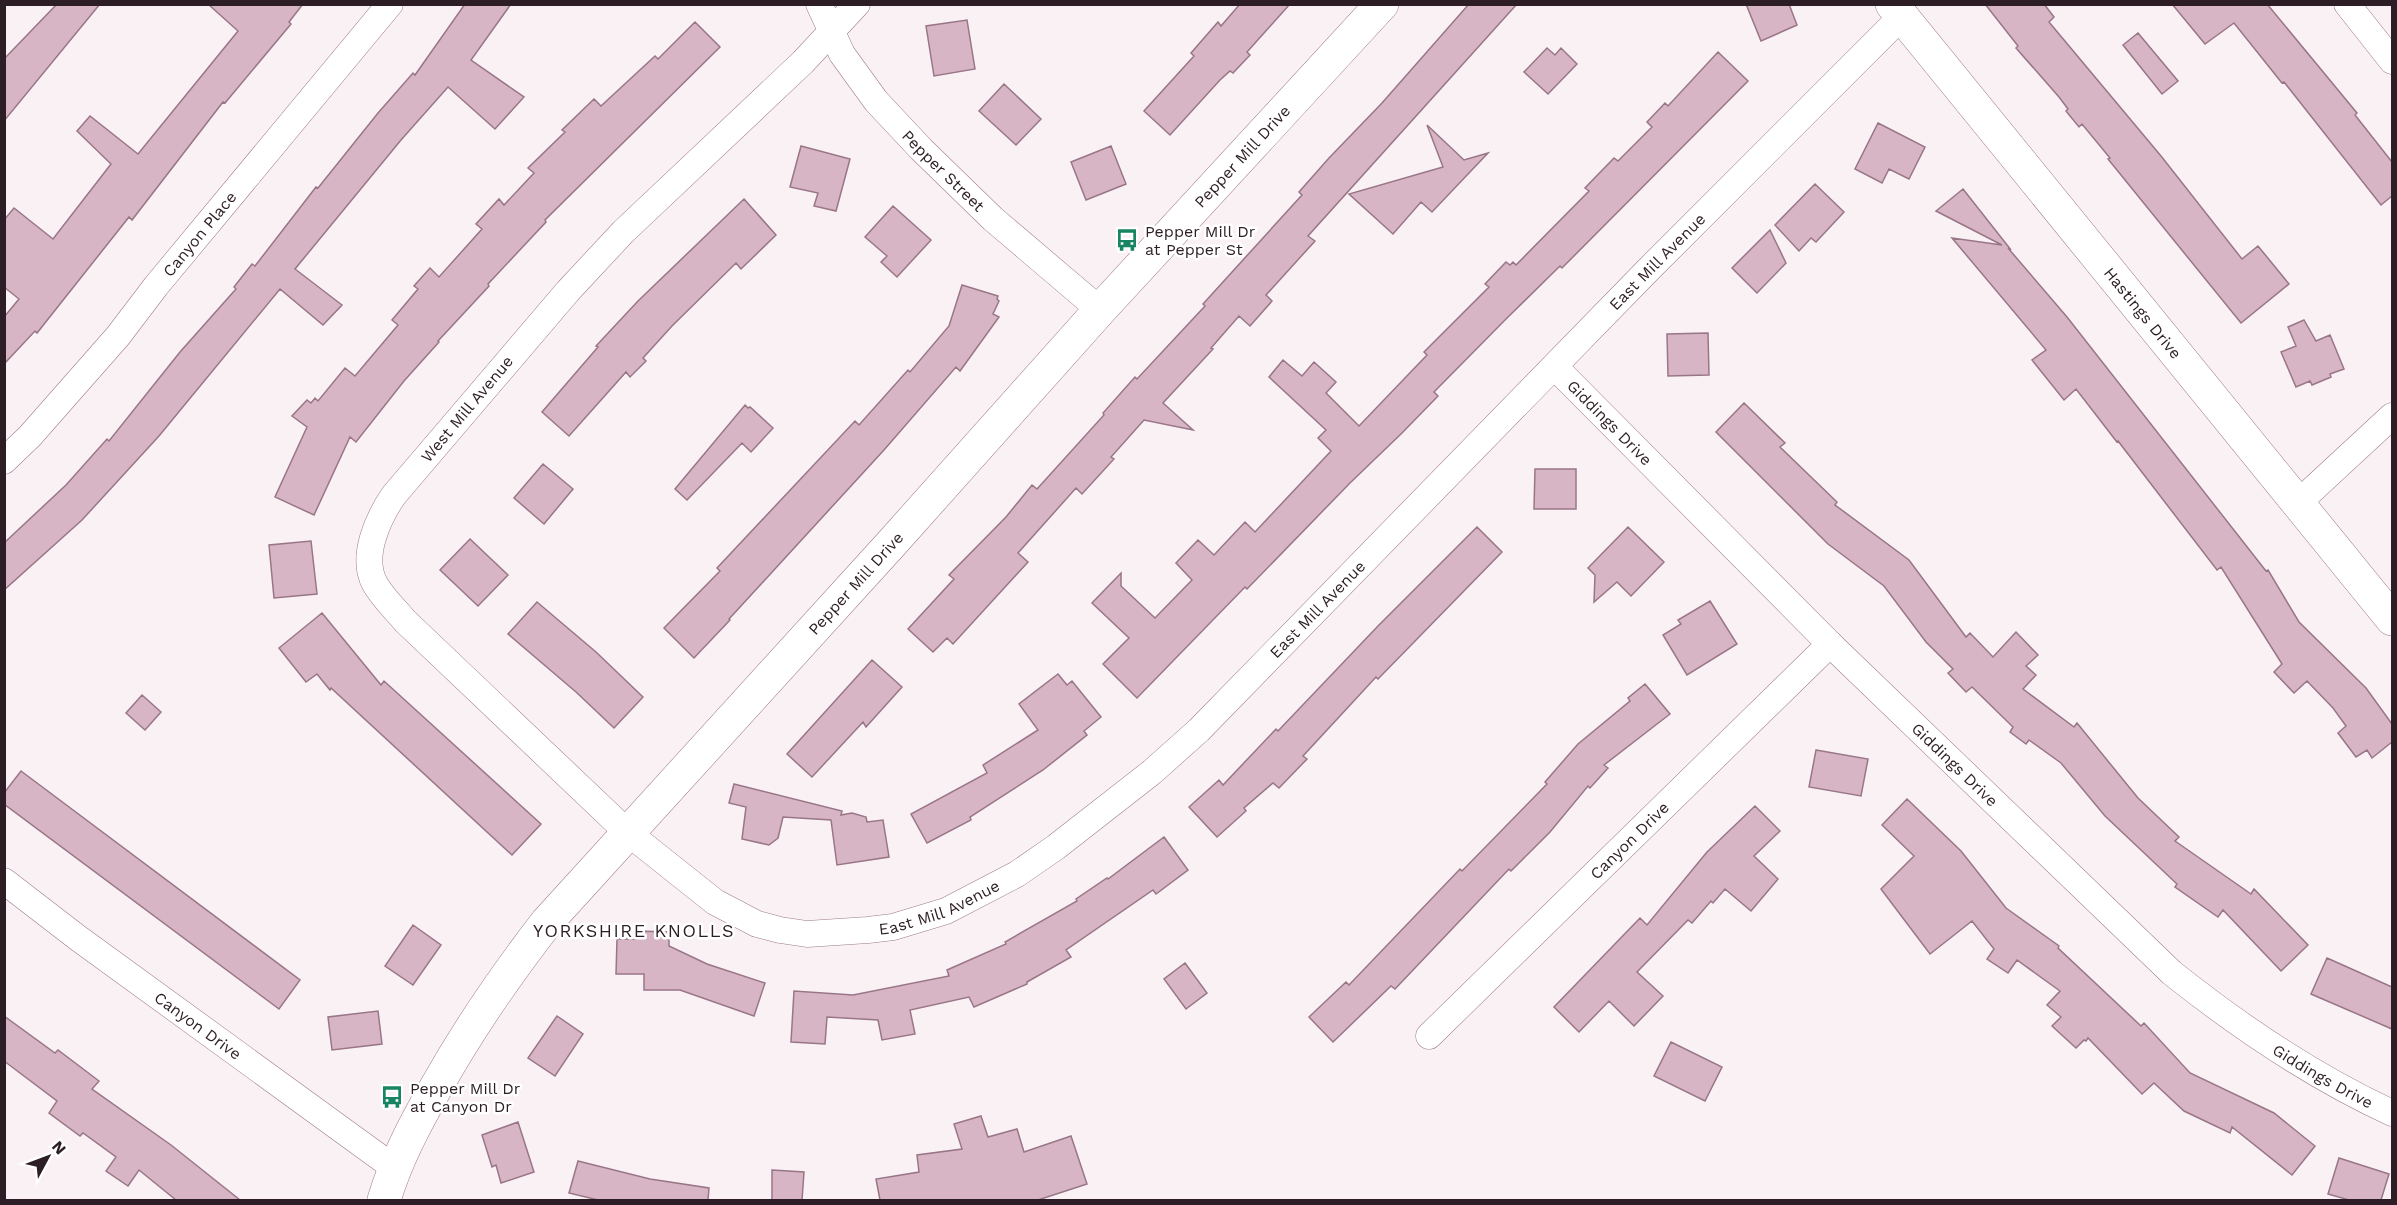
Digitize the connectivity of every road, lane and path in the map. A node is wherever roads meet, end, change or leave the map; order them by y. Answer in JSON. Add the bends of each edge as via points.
{"nodes":[{"id":1,"x":390,"y":4,"type":"edge"},
{"id":2,"x":819,"y":4,"type":"edge"},
{"id":3,"x":857,"y":4,"type":"edge"},
{"id":4,"x":1382,"y":4,"type":"edge"},
{"id":5,"x":2347,"y":4,"type":"edge"},
{"id":6,"x":1897,"y":10,"type":"edge"},
{"id":7,"x":831,"y":32,"type":"junction"},
{"id":8,"x":2392,"y":61,"type":"edge"},
{"id":9,"x":1100,"y":310,"type":"junction"},
{"id":10,"x":1555,"y":367,"type":"junction"},
{"id":11,"x":2392,"y":416,"type":"edge"},
{"id":12,"x":4,"y":461,"type":"edge"},
{"id":13,"x":2298,"y":502,"type":"junction"},
{"id":14,"x":2392,"y":619,"type":"edge"},
{"id":15,"x":1830,"y":644,"type":"junction"},
{"id":16,"x":627,"y":832,"type":"junction"},
{"id":17,"x":4,"y":881,"type":"edge"},
{"id":18,"x":1429,"y":1036,"type":"dead end"},
{"id":19,"x":2392,"y":1113,"type":"edge"},
{"id":20,"x":393,"y":1167,"type":"junction"},
{"id":21,"x":384,"y":1200,"type":"edge"}],
"edges":[{"from":1,"to":12,"type":"street","name":"Canyon Place","via":[[118,336]]},
{"from":2,"to":7,"type":"street","name":"Pepper Street"},
{"from":3,"to":7,"type":"street","name":"West Mill Avenue"},
{"from":4,"to":9,"type":"street","name":"Pepper Mill Drive"},
{"from":5,"to":8,"type":"street"},
{"from":6,"to":10,"type":"street","name":"East Mill Avenue"},
{"from":6,"to":13,"type":"street","name":"Hastings Drive"},
{"from":7,"to":9,"type":"street","name":"Pepper Street","via":[[855,74],[921,149],[993,219]]},
{"from":7,"to":16,"type":"street","name":"West Mill Avenue","via":[[567,291],[394,495],[374,531],[372,576],[389,603]]},
{"from":9,"to":16,"type":"street","name":"Pepper Mill Drive"},
{"from":10,"to":15,"type":"street","name":"Giddings Drive"},
{"from":10,"to":16,"type":"street","name":"East Mill Avenue","via":[[1199,730],[1152,772],[1017,874],[946,911],[893,927],[807,934],[780,930],[757,924],[715,902]]},
{"from":11,"to":13,"type":"street"},
{"from":13,"to":14,"type":"street","name":"Hastings Drive"},
{"from":15,"to":18,"type":"street","name":"Canyon Drive"},
{"from":15,"to":19,"type":"street","name":"Giddings Drive","via":[[2172,973],[2305,1069]]},
{"from":16,"to":20,"type":"street","name":"Pepper Mill Drive","via":[[509,971],[456,1052]]},
{"from":17,"to":20,"type":"street","name":"Canyon Drive"},
{"from":20,"to":21,"type":"street","name":"Pepper Mill Drive"}]}
